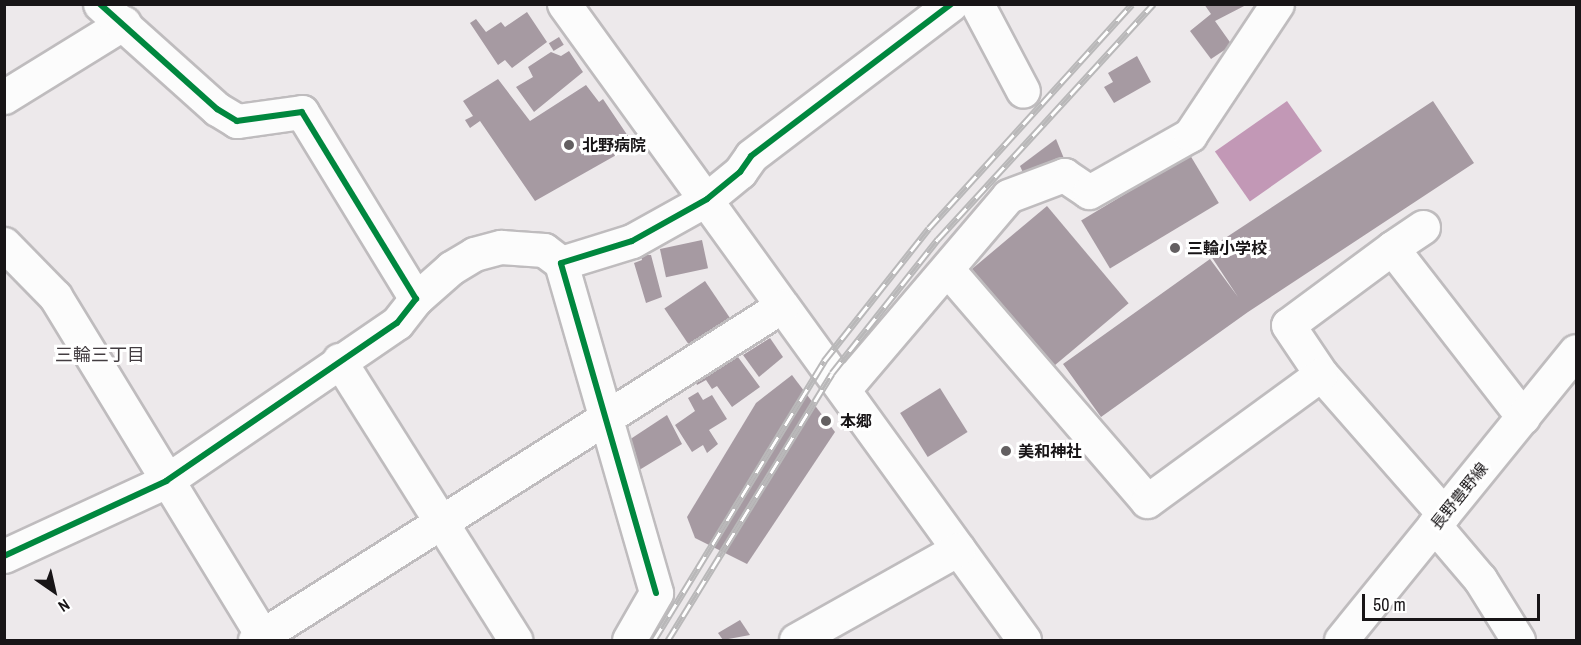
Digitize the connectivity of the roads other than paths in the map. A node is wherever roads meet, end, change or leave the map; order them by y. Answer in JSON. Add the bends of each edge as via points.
{"nodes":[{"id":1,"x":564,"y":4,"type":"edge"},
{"id":2,"x":951,"y":4,"type":"edge"},
{"id":3,"x":977,"y":4,"type":"edge"},
{"id":4,"x":1276,"y":5,"type":"edge"},
{"id":5,"x":112,"y":14,"type":"edge"},
{"id":6,"x":1023,"y":91,"type":"dead end"},
{"id":7,"x":4,"y":97,"type":"edge"},
{"id":8,"x":707,"y":200,"type":"junction"},
{"id":9,"x":1423,"y":227,"type":"dead end"},
{"id":10,"x":4,"y":244,"type":"edge"},
{"id":11,"x":1392,"y":248,"type":"junction"},
{"id":12,"x":561,"y":263,"type":"junction"},
{"id":13,"x":946,"y":269,"type":"junction"},
{"id":14,"x":416,"y":299,"type":"junction"},
{"id":15,"x":782,"y":306,"type":"junction"},
{"id":16,"x":1576,"y":351,"type":"edge"},
{"id":17,"x":339,"y":360,"type":"junction"},
{"id":18,"x":1321,"y":374,"type":"junction"},
{"id":19,"x":844,"y":389,"type":"junction"},
{"id":20,"x":1523,"y":417,"type":"junction"},
{"id":21,"x":608,"y":420,"type":"junction"},
{"id":22,"x":166,"y":481,"type":"junction"},
{"id":23,"x":1439,"y":519,"type":"junction"},
{"id":24,"x":438,"y":524,"type":"junction"},
{"id":25,"x":958,"y":549,"type":"junction"},
{"id":26,"x":4,"y":556,"type":"edge"},
{"id":27,"x":260,"y":639,"type":"edge"},
{"id":28,"x":515,"y":640,"type":"edge"},
{"id":29,"x":629,"y":640,"type":"edge"},
{"id":30,"x":796,"y":640,"type":"edge"},
{"id":31,"x":1024,"y":640,"type":"edge"},
{"id":32,"x":1341,"y":640,"type":"edge"},
{"id":33,"x":1518,"y":640,"type":"edge"}],
"edges":[{"from":1,"to":8,"type":"street"},
{"from":2,"to":8,"type":"street","via":[[751,156],[740,172]]},
{"from":3,"to":6,"type":"street"},
{"from":4,"to":13,"type":"street","via":[[1191,135],[1089,192],[1064,176],[1008,196]]},
{"from":5,"to":7,"type":"street"},
{"from":5,"to":14,"type":"street","via":[[217,109],[237,121],[302,112]]},
{"from":8,"to":12,"type":"street","via":[[632,241]]},
{"from":8,"to":15,"type":"street"},
{"from":9,"to":11,"type":"street"},
{"from":10,"to":22,"type":"street","via":[[55,296]]},
{"from":11,"to":18,"type":"street","via":[[1288,325]]},
{"from":11,"to":20,"type":"street"},
{"from":12,"to":14,"type":"street","via":[[544,250],[501,247],[474,254],[451,268]]},
{"from":12,"to":21,"type":"street"},
{"from":13,"to":18,"type":"street","via":[[1147,501]]},
{"from":13,"to":19,"type":"street"},
{"from":14,"to":17,"type":"street","via":[[397,323]]},
{"from":15,"to":19,"type":"street"},
{"from":15,"to":21,"type":"street"},
{"from":16,"to":20,"type":"street","name":"長野豊野線"},
{"from":17,"to":22,"type":"street"},
{"from":17,"to":24,"type":"street"},
{"from":18,"to":23,"type":"street"},
{"from":19,"to":25,"type":"street"},
{"from":20,"to":23,"type":"street","name":"長野豊野線"},
{"from":21,"to":24,"type":"street"},
{"from":21,"to":29,"type":"street","via":[[656,593]]},
{"from":22,"to":26,"type":"street"},
{"from":22,"to":27,"type":"street"},
{"from":23,"to":32,"type":"street","name":"長野豊野線"},
{"from":23,"to":33,"type":"street"},
{"from":24,"to":27,"type":"street"},
{"from":24,"to":28,"type":"street"},
{"from":25,"to":30,"type":"street"},
{"from":25,"to":31,"type":"street"}]}
